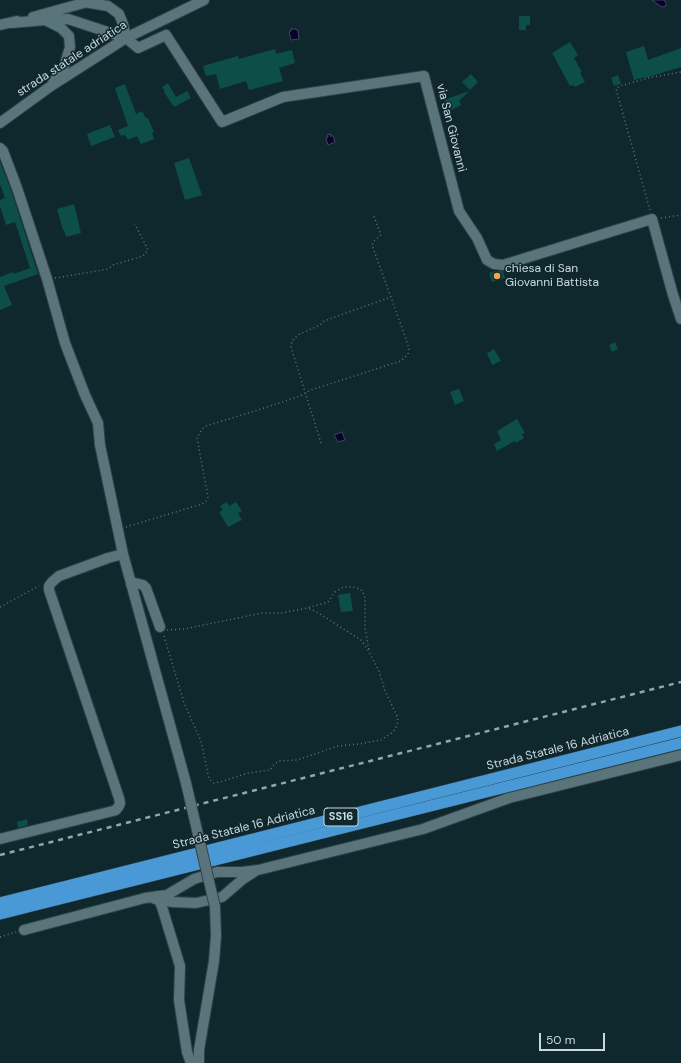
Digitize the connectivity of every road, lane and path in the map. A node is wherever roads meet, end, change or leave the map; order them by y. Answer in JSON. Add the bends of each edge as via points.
{"nodes":[{"id":1,"x":204,"y":0,"type":"edge"},
{"id":2,"x":89,"y":1,"type":"edge"},
{"id":3,"x":45,"y":20,"type":"junction"},
{"id":4,"x":11,"y":22,"type":"junction"},
{"id":5,"x":0,"y":25,"type":"edge"},
{"id":6,"x":126,"y":38,"type":"junction"},
{"id":7,"x":681,"y":72,"type":"edge"},
{"id":8,"x":51,"y":86,"type":"junction"},
{"id":9,"x":0,"y":123,"type":"edge"},
{"id":10,"x":0,"y":148,"type":"edge"},
{"id":11,"x":373,"y":214,"type":"dead end"},
{"id":12,"x":681,"y":215,"type":"edge"},
{"id":13,"x":652,"y":219,"type":"junction"},
{"id":14,"x":135,"y":224,"type":"dead end"},
{"id":15,"x":47,"y":279,"type":"junction"},
{"id":16,"x":391,"y":297,"type":"junction"},
{"id":17,"x":681,"y":319,"type":"edge"},
{"id":18,"x":305,"y":392,"type":"junction"},
{"id":19,"x":321,"y":443,"type":"dead end"},
{"id":20,"x":118,"y":530,"type":"junction"},
{"id":21,"x":123,"y":554,"type":"junction"},
{"id":22,"x":131,"y":584,"type":"junction"},
{"id":23,"x":40,"y":586,"type":"dead end"},
{"id":24,"x":0,"y":607,"type":"edge"},
{"id":25,"x":307,"y":608,"type":"junction"},
{"id":26,"x":160,"y":627,"type":"junction"},
{"id":27,"x":369,"y":652,"type":"junction"},
{"id":28,"x":681,"y":731,"type":"edge"},
{"id":29,"x":681,"y":743,"type":"edge"},
{"id":30,"x":681,"y":755,"type":"edge"},
{"id":31,"x":0,"y":839,"type":"edge"},
{"id":32,"x":258,"y":870,"type":"junction"},
{"id":33,"x":158,"y":898,"type":"junction"},
{"id":34,"x":0,"y":903,"type":"edge"},
{"id":35,"x":0,"y":914,"type":"edge"},
{"id":36,"x":24,"y":930,"type":"joint"},
{"id":37,"x":0,"y":937,"type":"edge"},
{"id":38,"x":191,"y":1063,"type":"edge"},
{"id":39,"x":199,"y":1063,"type":"edge"}],
"edges":[{"from":1,"to":6,"type":"street","name":"strada statale adriatica"},
{"from":2,"to":4,"type":"street"},
{"from":2,"to":6,"type":"street","via":[[108,6],[119,14]]},
{"from":3,"to":4,"type":"street"},
{"from":3,"to":6,"type":"street","via":[[68,19]]},
{"from":3,"to":8,"type":"street","via":[[61,28],[69,36],[70,47],[65,64]]},
{"from":4,"to":5,"type":"street"},
{"from":6,"to":8,"type":"street","name":"strada statale adriatica"},
{"from":6,"to":13,"type":"street","name":"via San Giovanni","via":[[138,48],[166,35],[222,122],[283,97],[424,76],[459,211],[477,238],[487,260],[494,264],[503,265]]},
{"from":7,"to":13,"type":"path","via":[[648,78],[616,89]]},
{"from":8,"to":9,"type":"street","name":"strada statale adriatica"},
{"from":10,"to":15,"type":"street","via":[[17,188]]},
{"from":11,"to":16,"type":"path","via":[[381,235],[372,245]]},
{"from":12,"to":13,"type":"path"},
{"from":13,"to":17,"type":"street"},
{"from":14,"to":15,"type":"path","via":[[148,250],[143,256],[113,265],[108,269]]},
{"from":15,"to":20,"type":"street","via":[[65,343],[98,423],[100,445]]},
{"from":16,"to":18,"type":"path","via":[[324,321],[294,338],[291,347]]},
{"from":16,"to":18,"type":"path","via":[[409,349],[405,358]]},
{"from":18,"to":19,"type":"path"},
{"from":18,"to":20,"type":"path","via":[[300,396],[206,426],[197,438],[208,497],[206,501]]},
{"from":20,"to":21,"type":"street"},
{"from":21,"to":22,"type":"street"},
{"from":21,"to":31,"type":"street","via":[[59,576],[49,586],[119,798],[119,806],[113,811]]},
{"from":22,"to":26,"type":"street","via":[[135,582],[146,588]]},
{"from":22,"to":39,"type":"street","bridge":true,"via":[[186,783],[215,907],[214,961]]},
{"from":23,"to":24,"type":"path"},
{"from":25,"to":26,"type":"path","via":[[262,613],[170,631]]},
{"from":25,"to":27,"type":"path","via":[[361,640]]},
{"from":25,"to":27,"type":"path","via":[[328,602],[335,592],[343,588],[360,588],[365,598],[365,628]]},
{"from":26,"to":27,"type":"path","via":[[184,703],[201,741],[209,779],[214,783],[248,773],[270,770],[279,761],[297,760],[338,746],[387,737],[396,727],[397,716]]},
{"from":28,"to":34,"type":"highway","name":"Strada Statale 16 Adriatica","number":"SS16"},
{"from":29,"to":35,"type":"highway","name":"Strada Statale 16 Adriatica","number":"SS16"},
{"from":30,"to":32,"type":"street","via":[[508,798],[423,829]]},
{"from":32,"to":33,"type":"street","via":[[217,872],[194,879]]},
{"from":32,"to":33,"type":"street","via":[[222,897],[196,903],[173,902]]},
{"from":33,"to":36,"type":"street","via":[[145,898]]},
{"from":33,"to":38,"type":"street","via":[[180,966],[179,1000]]},
{"from":36,"to":37,"type":"path"}]}
